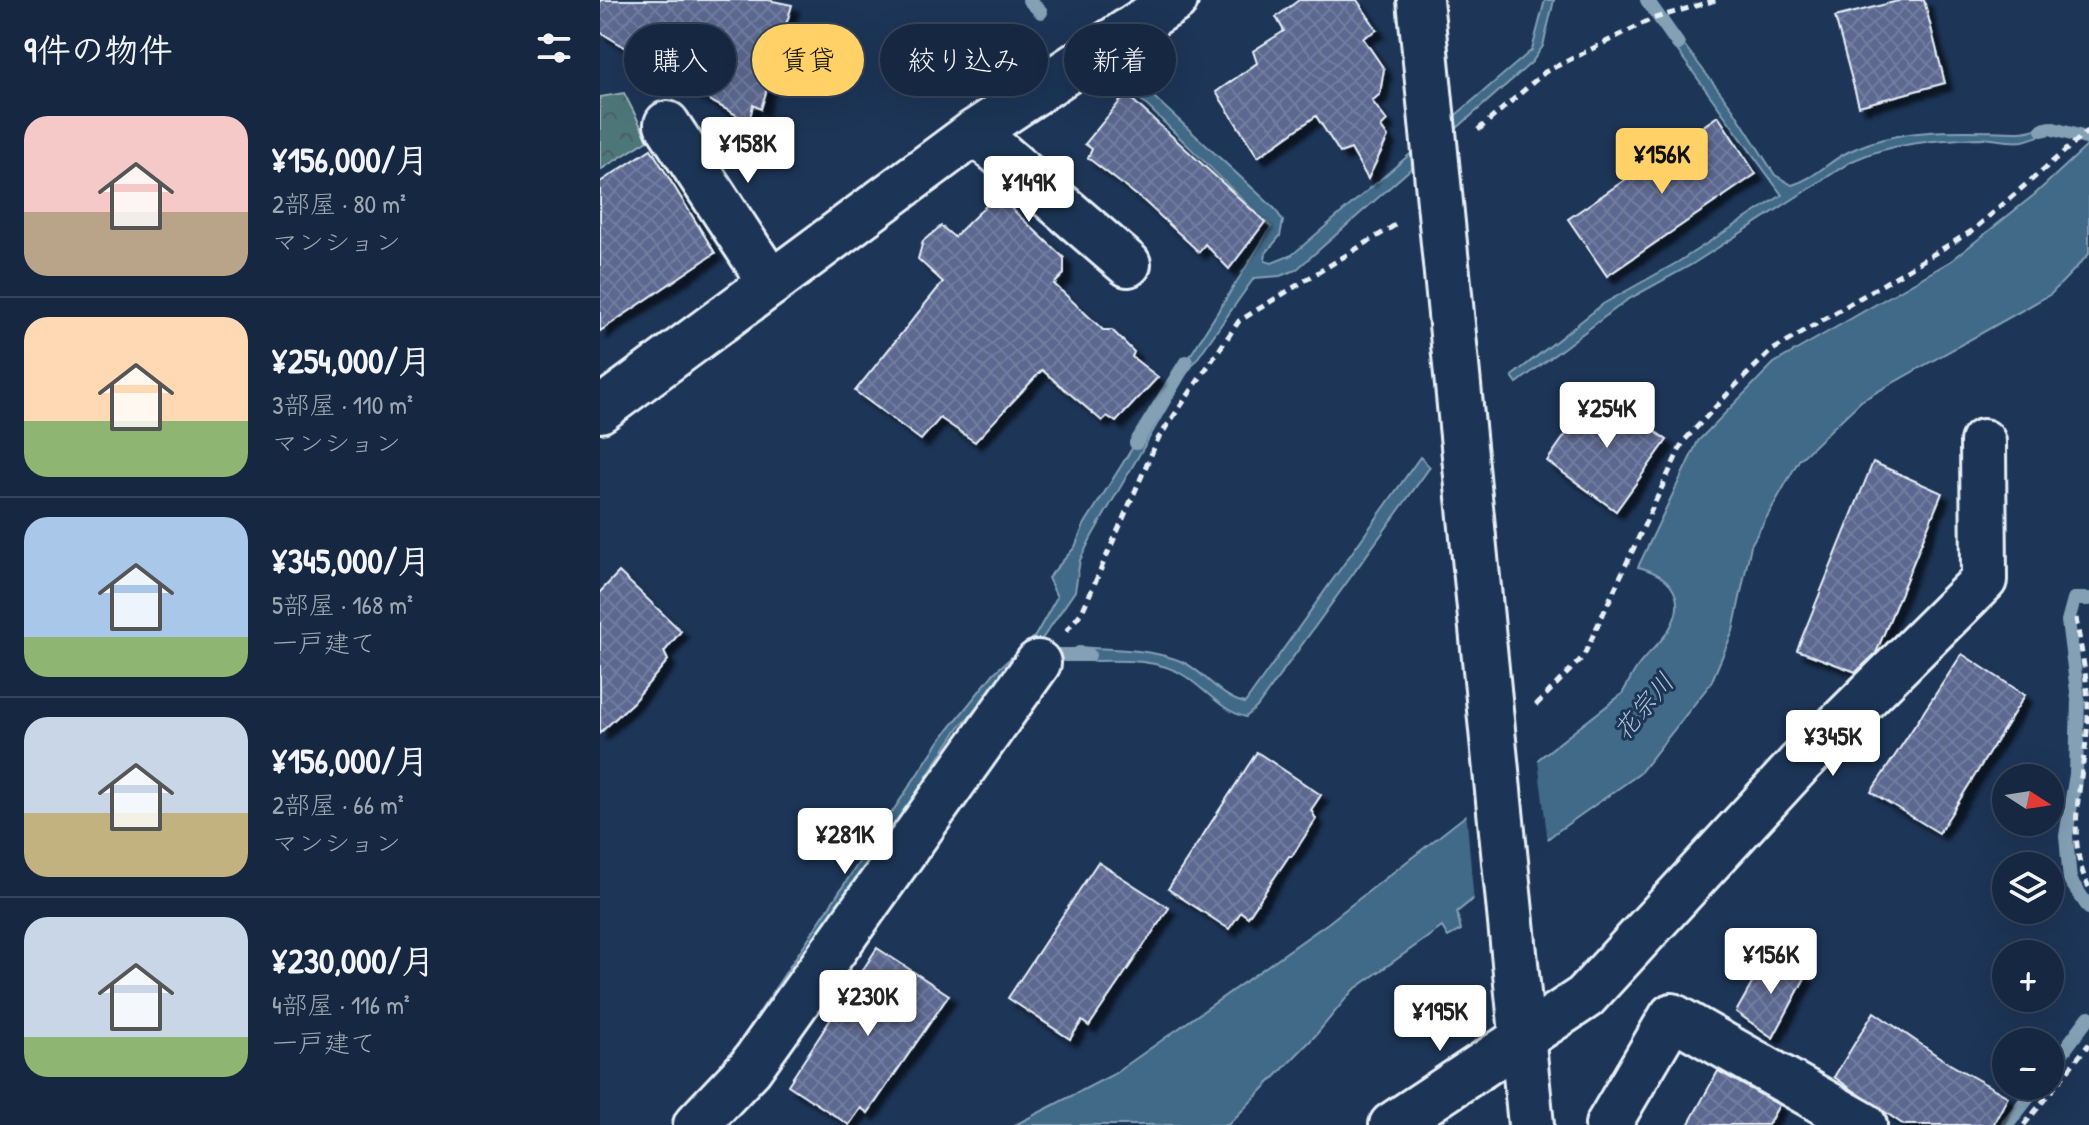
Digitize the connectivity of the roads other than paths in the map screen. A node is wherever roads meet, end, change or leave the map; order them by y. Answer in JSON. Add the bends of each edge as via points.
{"nodes":[{"id":1,"x":1175,"y":0,"type":"edge"},
{"id":2,"x":1420,"y":0,"type":"edge"},
{"id":3,"x":667,"y":124,"type":"dead end"},
{"id":4,"x":975,"y":132,"type":"junction"},
{"id":5,"x":1128,"y":264,"type":"dead end"},
{"id":6,"x":771,"y":283,"type":"junction"},
{"id":7,"x":600,"y":410,"type":"edge"},
{"id":8,"x":1983,"y":442,"type":"dead end"},
{"id":9,"x":1038,"y":663,"type":"road end"},
{"id":10,"x":1524,"y":1039,"type":"junction"},
{"id":11,"x":696,"y":1125,"type":"edge"},
{"id":12,"x":1392,"y":1125,"type":"edge"},
{"id":13,"x":1531,"y":1125,"type":"edge"},
{"id":14,"x":1608,"y":1125,"type":"edge"},
{"id":15,"x":1864,"y":1125,"type":"edge"}],
"edges":[{"from":1,"to":4,"type":"street"},
{"from":2,"to":10,"type":"street"},
{"from":3,"to":6,"type":"street"},
{"from":4,"to":5,"type":"street"},
{"from":4,"to":6,"type":"street"},
{"from":6,"to":7,"type":"street"},
{"from":8,"to":10,"type":"street","via":[[1984,580],[1800,763],[1585,997]]},
{"from":9,"to":11,"type":"street","via":[[750,1068]]},
{"from":10,"to":12,"type":"street"},
{"from":10,"to":13,"type":"street"},
{"from":14,"to":15,"type":"street","via":[[1672,1016]]}]}
